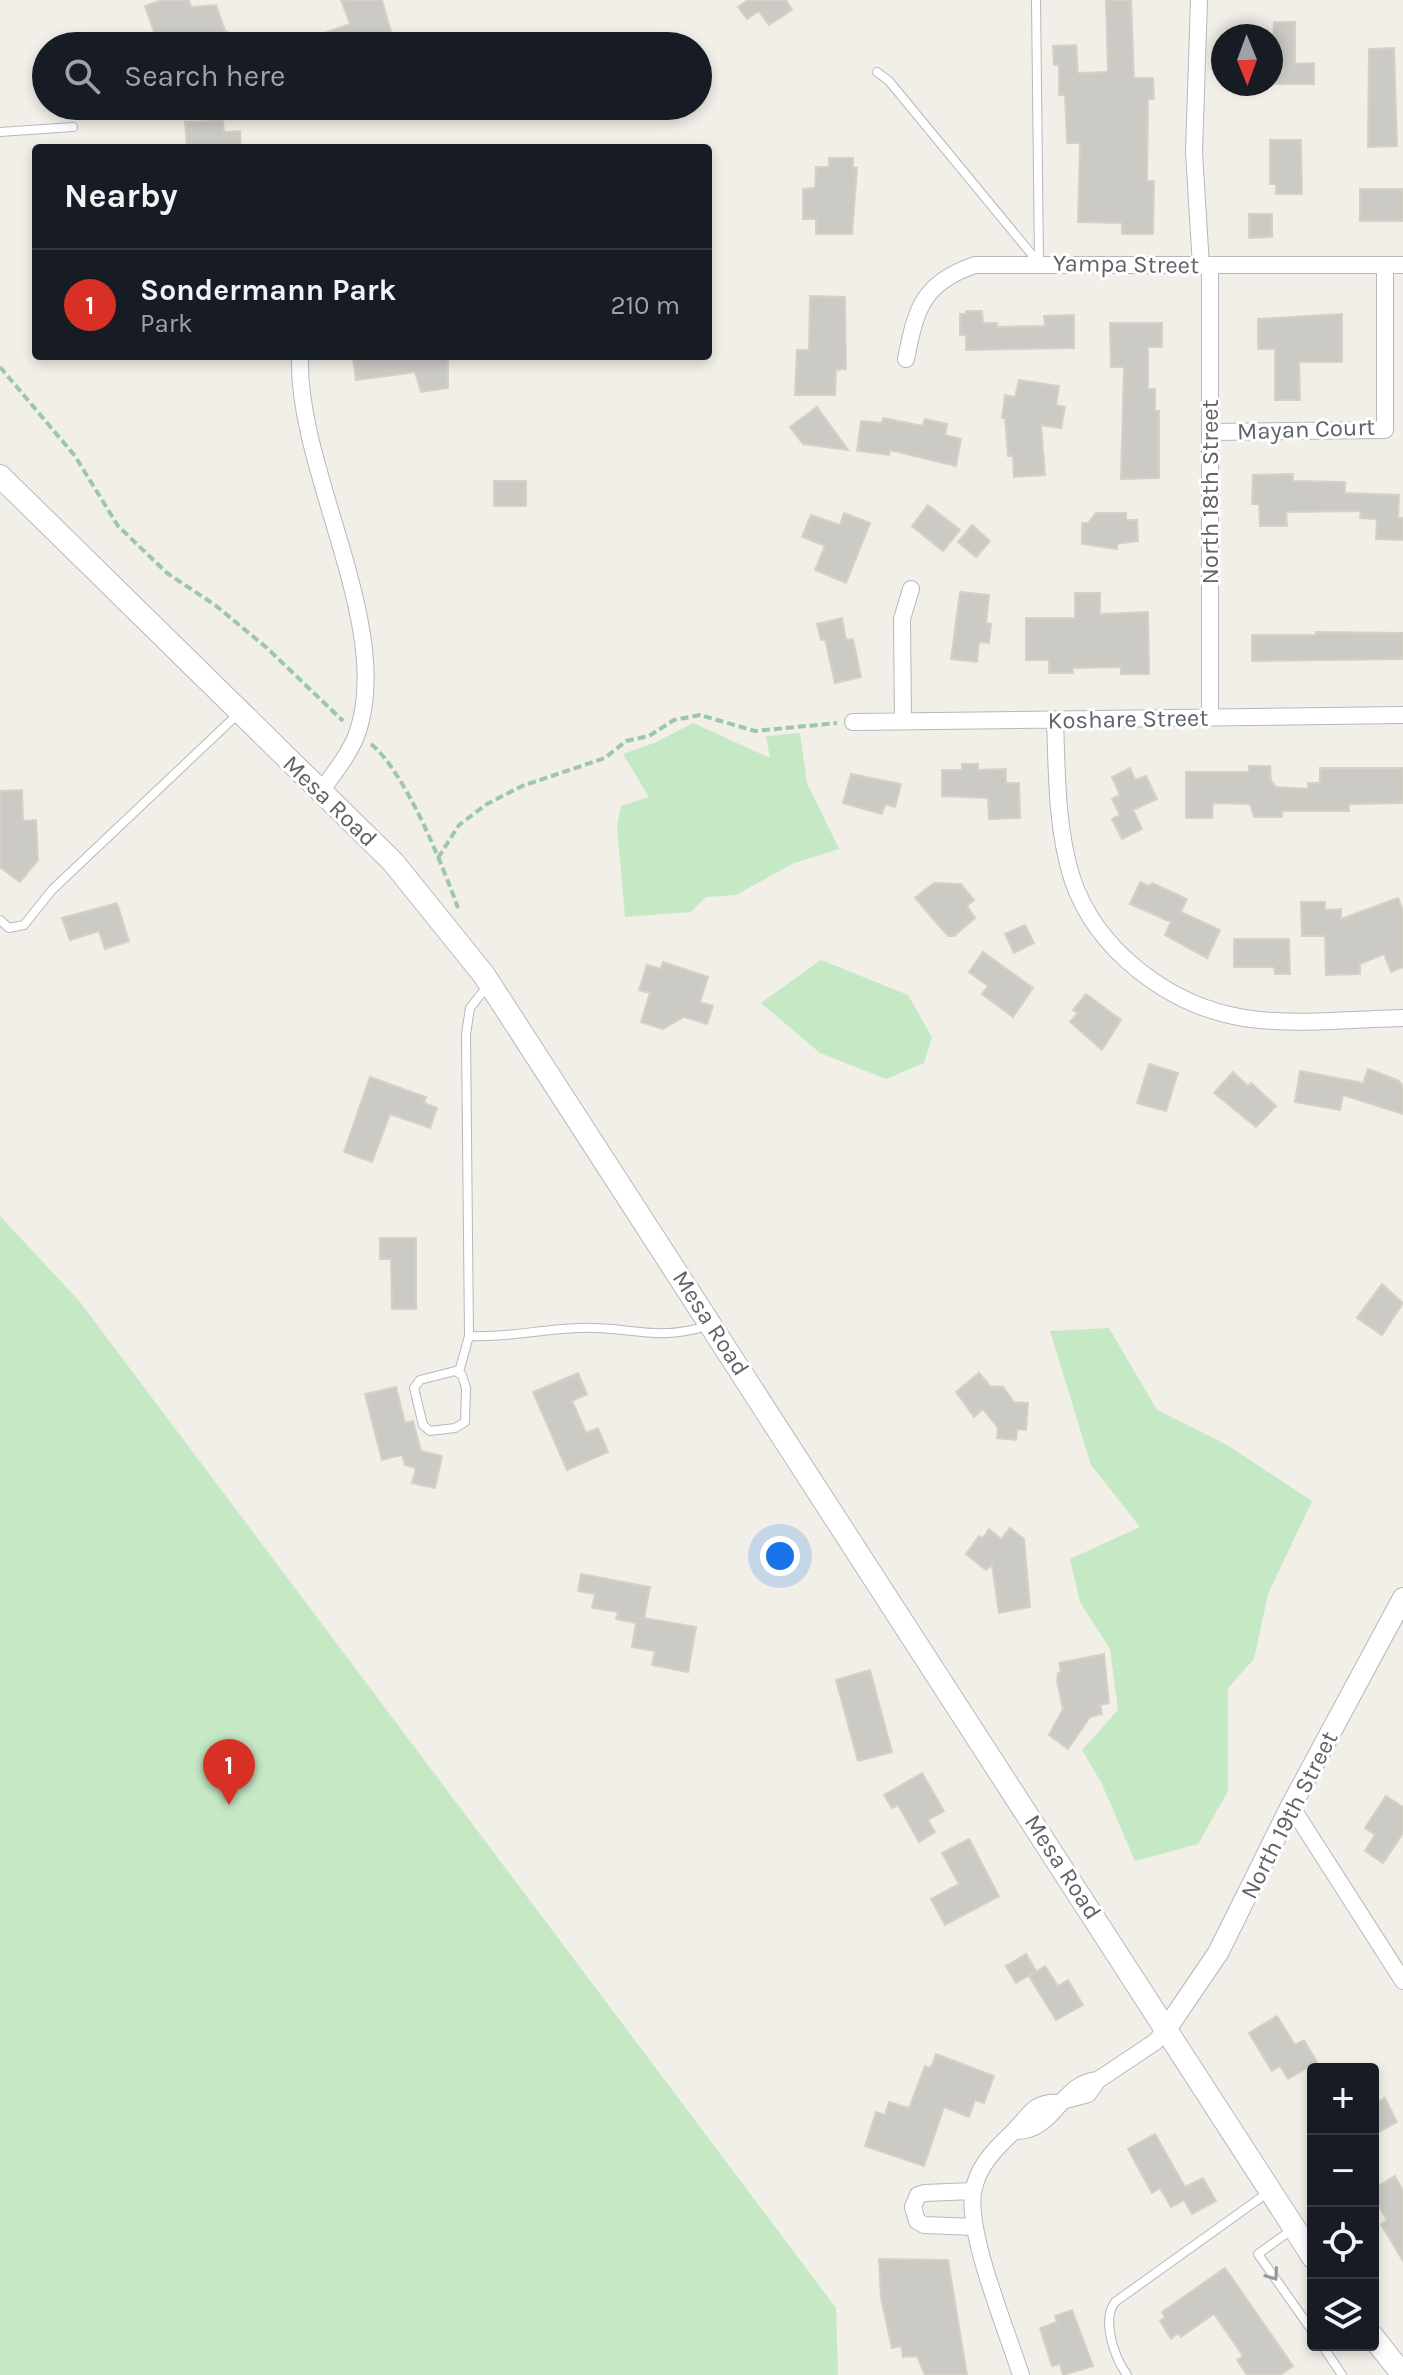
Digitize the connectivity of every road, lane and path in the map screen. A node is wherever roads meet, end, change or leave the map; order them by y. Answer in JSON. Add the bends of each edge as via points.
{"nodes":[{"id":1,"x":1036,"y":0,"type":"edge"},
{"id":2,"x":1199,"y":0,"type":"edge"},
{"id":3,"x":877,"y":72,"type":"dead end"},
{"id":4,"x":73,"y":127,"type":"dead end"},
{"id":5,"x":0,"y":132,"type":"edge"},
{"id":6,"x":1039,"y":262,"type":"junction"},
{"id":7,"x":1385,"y":265,"type":"junction"},
{"id":8,"x":1403,"y":265,"type":"edge"},
{"id":9,"x":1206,"y":266,"type":"junction"},
{"id":10,"x":906,"y":359,"type":"dead end"},
{"id":11,"x":300,"y":360,"type":"edge"},
{"id":12,"x":1210,"y":432,"type":"junction"},
{"id":13,"x":0,"y":476,"type":"edge"},
{"id":14,"x":911,"y":589,"type":"dead end"},
{"id":15,"x":240,"y":713,"type":"junction"},
{"id":16,"x":1403,"y":715,"type":"edge"},
{"id":17,"x":1210,"y":718,"type":"junction"},
{"id":18,"x":1055,"y":720,"type":"junction"},
{"id":19,"x":903,"y":721,"type":"junction"},
{"id":20,"x":853,"y":722,"type":"joint"},
{"id":21,"x":321,"y":791,"type":"junction"},
{"id":22,"x":438,"y":858,"type":"dead end"},
{"id":23,"x":0,"y":920,"type":"edge"},
{"id":24,"x":490,"y":983,"type":"junction"},
{"id":25,"x":1403,"y":1018,"type":"edge"},
{"id":26,"x":712,"y":1325,"type":"junction"},
{"id":27,"x":469,"y":1336,"type":"junction"},
{"id":28,"x":459,"y":1372,"type":"junction"},
{"id":29,"x":1403,"y":1598,"type":"edge"},
{"id":30,"x":1291,"y":1806,"type":"junction"},
{"id":31,"x":1403,"y":1981,"type":"edge"},
{"id":32,"x":1167,"y":2028,"type":"junction"},
{"id":33,"x":1271,"y":2190,"type":"junction"},
{"id":34,"x":973,"y":2191,"type":"junction"},
{"id":35,"x":975,"y":2227,"type":"junction"},
{"id":36,"x":1295,"y":2228,"type":"junction"},
{"id":37,"x":1307,"y":2247,"type":"edge"},
{"id":38,"x":1307,"y":2323,"type":"edge"},
{"id":39,"x":1379,"y":2345,"type":"edge"},
{"id":40,"x":1326,"y":2351,"type":"edge"},
{"id":41,"x":1021,"y":2375,"type":"edge"},
{"id":42,"x":1127,"y":2375,"type":"edge"},
{"id":43,"x":1342,"y":2375,"type":"edge"},
{"id":44,"x":1403,"y":2375,"type":"edge"}],
"edges":[{"from":1,"to":6,"type":"lane"},
{"from":2,"to":9,"type":"street","name":"North 18th Street","via":[[1194,152]]},
{"from":3,"to":6,"type":"lane"},
{"from":4,"to":5,"type":"lane"},
{"from":6,"to":9,"type":"street","name":"Yampa Street"},
{"from":6,"to":10,"type":"street","name":"Yampa Street","via":[[975,265],[938,284],[918,307]]},
{"from":7,"to":8,"type":"street","name":"Yampa Street"},
{"from":7,"to":9,"type":"street","name":"Yampa Street"},
{"from":7,"to":12,"type":"street","name":"Mayan Court","via":[[1385,430]]},
{"from":9,"to":12,"type":"street","name":"North 18th Street"},
{"from":11,"to":21,"type":"street","via":[[312,438],[358,616],[365,666],[357,733]]},
{"from":12,"to":17,"type":"street","name":"North 18th Street"},
{"from":13,"to":15,"type":"main road","name":"Mesa Road"},
{"from":14,"to":19,"type":"street","via":[[902,619]]},
{"from":15,"to":21,"type":"main road","name":"Mesa Road"},
{"from":15,"to":23,"type":"lane","via":[[52,890],[24,925],[9,928]]},
{"from":16,"to":17,"type":"street","name":"Koshare Street"},
{"from":17,"to":18,"type":"street","name":"Koshare Street"},
{"from":18,"to":19,"type":"street","name":"Koshare Street"},
{"from":18,"to":25,"type":"street","via":[[1058,800],[1073,879],[1101,930],[1136,968],[1196,1005],[1245,1018]]},
{"from":19,"to":20,"type":"street","name":"Koshare Street"},
{"from":20,"to":22,"type":"path","via":[[755,731],[700,715],[674,720],[649,736],[626,741],[605,758],[497,798],[459,825]]},
{"from":21,"to":24,"type":"main road","name":"Mesa Road","via":[[403,873]]},
{"from":24,"to":26,"type":"main road","name":"Mesa Road"},
{"from":24,"to":27,"type":"lane","via":[[470,1008],[466,1034]]},
{"from":26,"to":27,"type":"lane","via":[[673,1335],[591,1328]]},
{"from":26,"to":32,"type":"main road","name":"Mesa Road"},
{"from":27,"to":28,"type":"lane"},
{"from":28,"to":28,"type":"lane","via":[[417,1382],[414,1391],[423,1425],[430,1431],[465,1422],[466,1388]]},
{"from":29,"to":30,"type":"street","name":"North 19th Street"},
{"from":30,"to":31,"type":"street"},
{"from":30,"to":32,"type":"street","name":"North 19th Street","via":[[1218,1953]]},
{"from":32,"to":33,"type":"main road","name":"Mesa Road"},
{"from":32,"to":34,"type":"street","via":[[1098,2080],[1088,2094],[1063,2102],[1035,2128],[1015,2131],[990,2155]]},
{"from":33,"to":36,"type":"main road","name":"Mesa Road"},
{"from":33,"to":42,"type":"lane","via":[[1110,2308],[1117,2359]]},
{"from":34,"to":35,"type":"street"},
{"from":34,"to":35,"type":"street","via":[[925,2193],[918,2195],[913,2207],[924,2225]]},
{"from":35,"to":41,"type":"street"},
{"from":36,"to":37,"type":"main road","name":"Mesa Road"},
{"from":36,"to":38,"type":"lane","one_way":true,"via":[[1258,2254]]},
{"from":39,"to":44,"type":"main road"},
{"from":40,"to":43,"type":"lane"}]}
